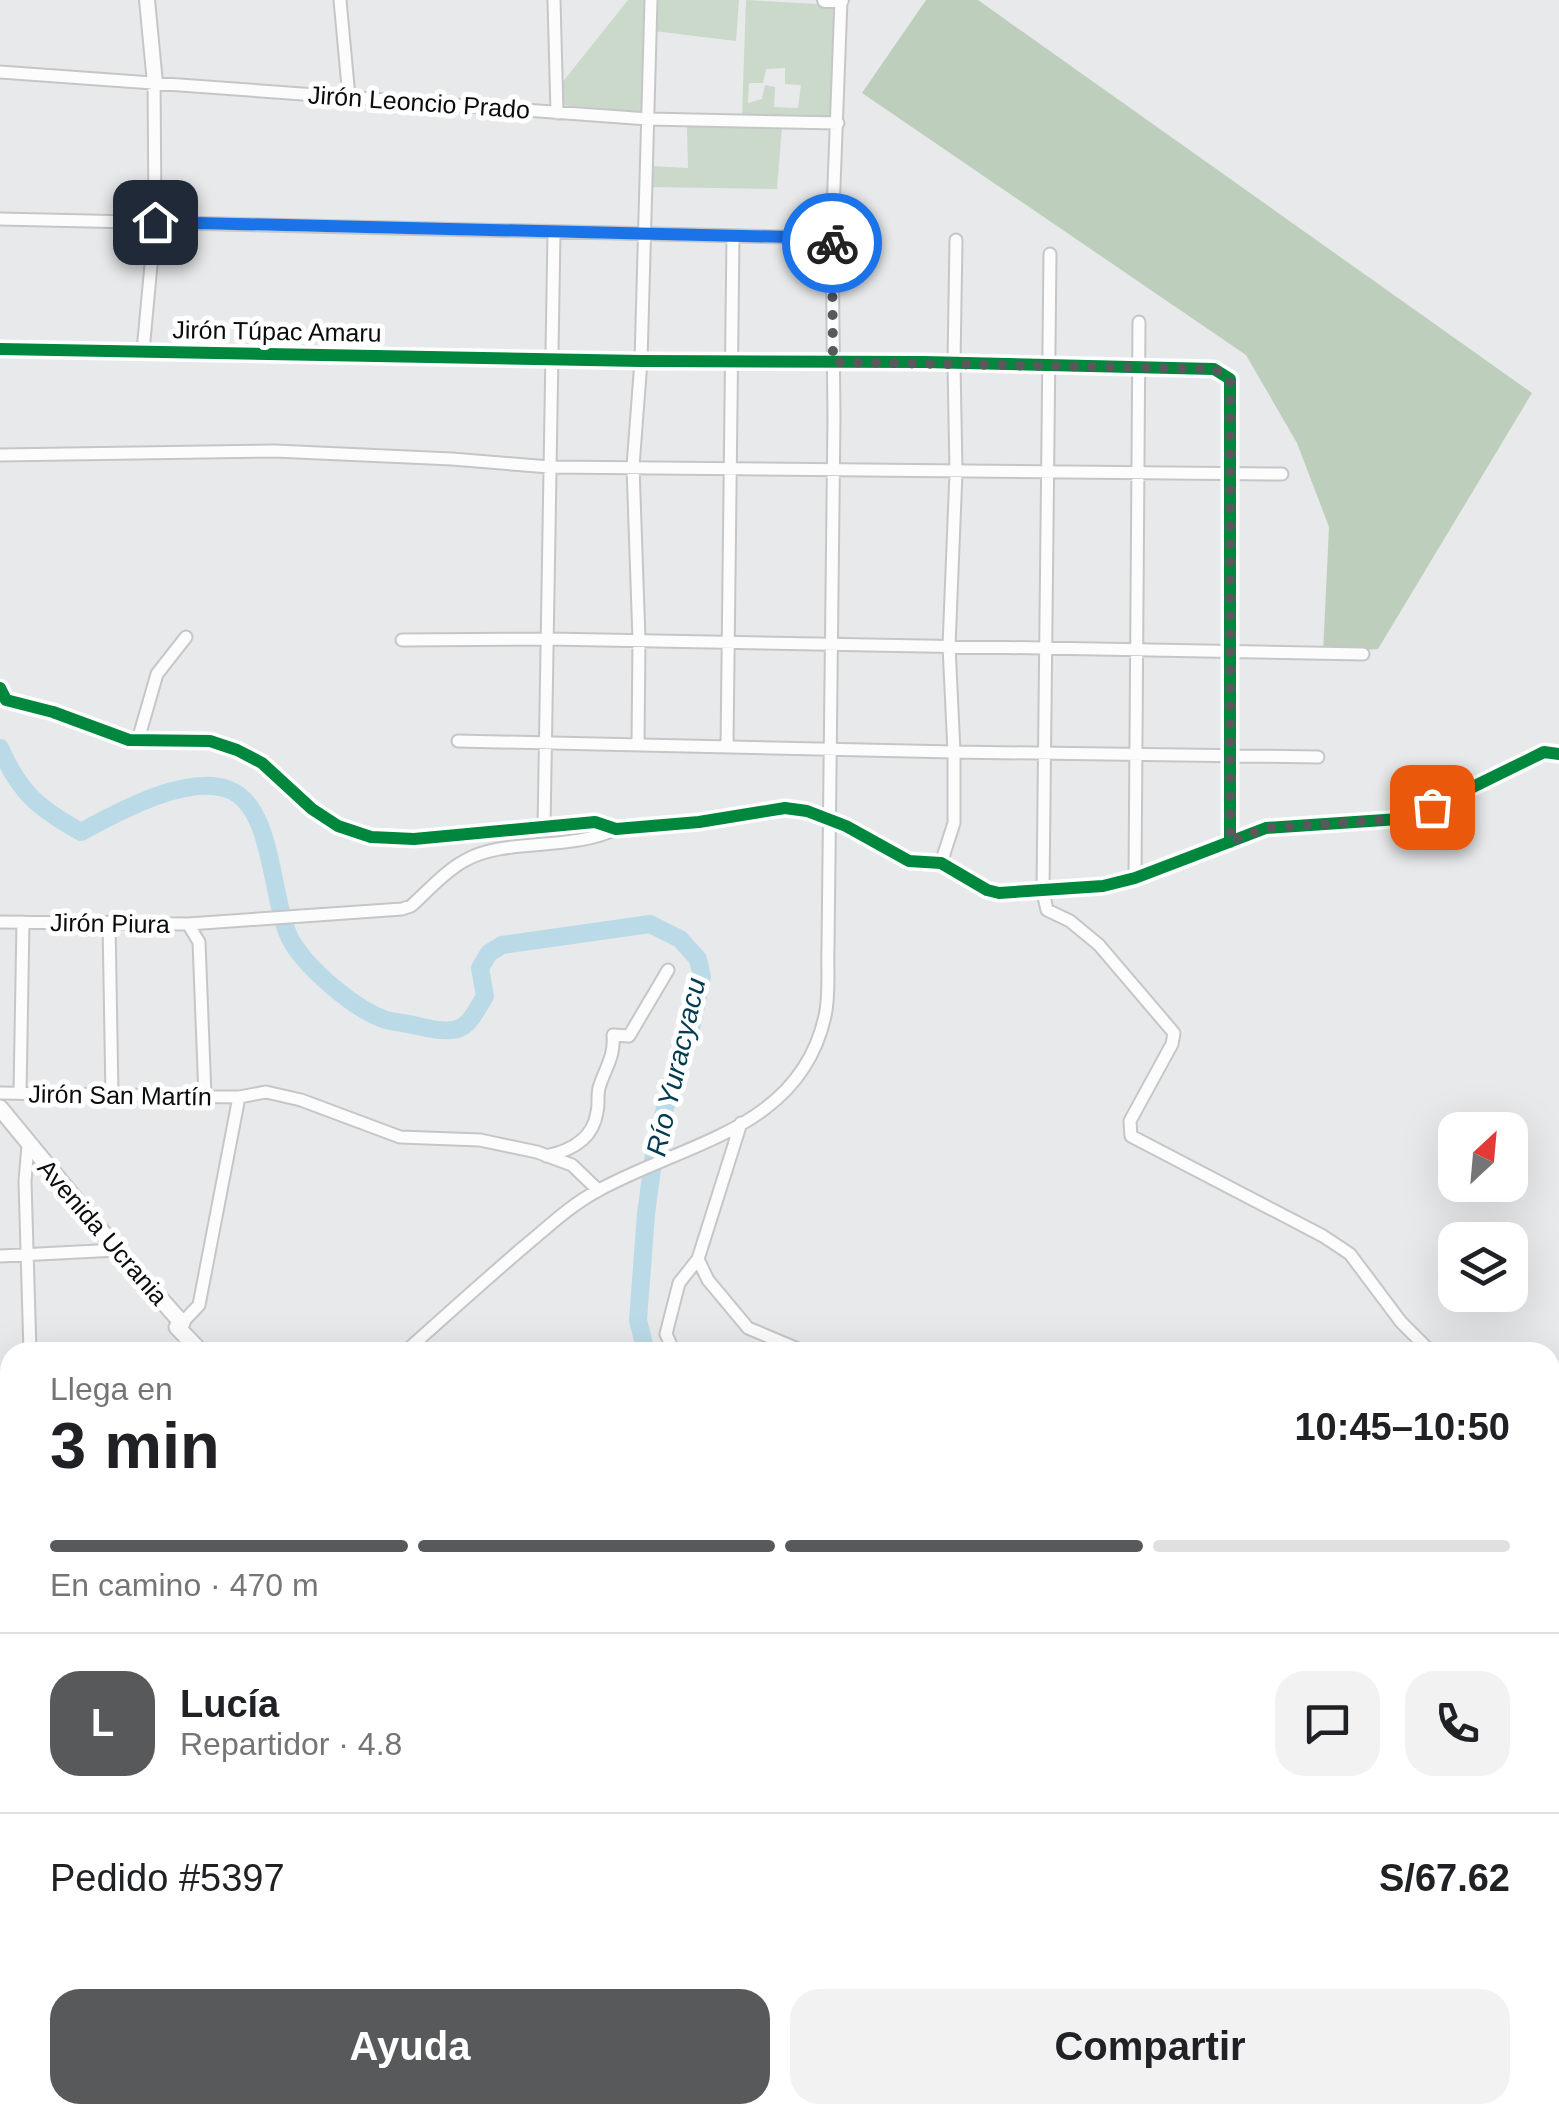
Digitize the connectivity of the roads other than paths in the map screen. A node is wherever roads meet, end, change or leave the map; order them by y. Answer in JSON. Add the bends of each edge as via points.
{"nodes":[{"id":1,"x":147,"y":0,"type":"edge"},
{"id":2,"x":340,"y":0,"type":"edge"},
{"id":3,"x":554,"y":0,"type":"edge"},
{"id":4,"x":651,"y":0,"type":"edge"},
{"id":5,"x":825,"y":0,"type":"edge"},
{"id":6,"x":841,"y":1,"type":"edge"},
{"id":7,"x":0,"y":72,"type":"edge"},
{"id":8,"x":155,"y":83,"type":"junction"},
{"id":9,"x":349,"y":97,"type":"junction"},
{"id":10,"x":558,"y":113,"type":"junction"},
{"id":11,"x":648,"y":120,"type":"junction"},
{"id":12,"x":838,"y":123,"type":"junction"},
{"id":13,"x":0,"y":218,"type":"edge"},
{"id":14,"x":155,"y":222,"type":"junction"},
{"id":15,"x":554,"y":233,"type":"junction"},
{"id":16,"x":644,"y":235,"type":"junction"},
{"id":17,"x":733,"y":236,"type":"junction"},
{"id":18,"x":832,"y":238,"type":"junction"},
{"id":19,"x":956,"y":240,"type":"dead end"},
{"id":20,"x":1050,"y":254,"type":"dead end"},
{"id":21,"x":1139,"y":322,"type":"dead end"},
{"id":22,"x":0,"y":349,"type":"edge"},
{"id":23,"x":143,"y":350,"type":"junction"},
{"id":24,"x":553,"y":358,"type":"junction"},
{"id":25,"x":641,"y":361,"type":"junction"},
{"id":26,"x":730,"y":361,"type":"junction"},
{"id":27,"x":833,"y":362,"type":"junction"},
{"id":28,"x":954,"y":363,"type":"junction"},
{"id":29,"x":1046,"y":367,"type":"junction"},
{"id":30,"x":1139,"y":368,"type":"junction"},
{"id":31,"x":0,"y":456,"type":"edge"},
{"id":32,"x":633,"y":466,"type":"junction"},
{"id":33,"x":549,"y":467,"type":"junction"},
{"id":34,"x":732,"y":467,"type":"junction"},
{"id":35,"x":833,"y":468,"type":"junction"},
{"id":36,"x":956,"y":472,"type":"junction"},
{"id":37,"x":1048,"y":473,"type":"junction"},
{"id":38,"x":1140,"y":473,"type":"junction"},
{"id":39,"x":1228,"y":474,"type":"junction"},
{"id":40,"x":1282,"y":474,"type":"dead end"},
{"id":41,"x":186,"y":637,"type":"dead end"},
{"id":42,"x":548,"y":639,"type":"junction"},
{"id":43,"x":402,"y":640,"type":"dead end"},
{"id":44,"x":639,"y":640,"type":"junction"},
{"id":45,"x":727,"y":643,"type":"junction"},
{"id":46,"x":830,"y":644,"type":"junction"},
{"id":47,"x":949,"y":646,"type":"junction"},
{"id":48,"x":1044,"y":646,"type":"junction"},
{"id":49,"x":1135,"y":648,"type":"junction"},
{"id":50,"x":1228,"y":651,"type":"junction"},
{"id":51,"x":1364,"y":654,"type":"dead end"},
{"id":52,"x":0,"y":688,"type":"edge"},
{"id":53,"x":138,"y":740,"type":"junction"},
{"id":54,"x":458,"y":741,"type":"dead end"},
{"id":55,"x":638,"y":742,"type":"junction"},
{"id":56,"x":546,"y":745,"type":"junction"},
{"id":57,"x":727,"y":746,"type":"junction"},
{"id":58,"x":828,"y":750,"type":"junction"},
{"id":59,"x":954,"y":752,"type":"junction"},
{"id":60,"x":1135,"y":754,"type":"junction"},
{"id":61,"x":1232,"y":754,"type":"junction"},
{"id":62,"x":1559,"y":754,"type":"edge"},
{"id":63,"x":1043,"y":755,"type":"junction"},
{"id":64,"x":1318,"y":757,"type":"dead end"},
{"id":65,"x":828,"y":818,"type":"junction"},
{"id":66,"x":544,"y":828,"type":"junction"},
{"id":67,"x":616,"y":829,"type":"junction"},
{"id":68,"x":1230,"y":842,"type":"junction"},
{"id":69,"x":941,"y":863,"type":"junction"},
{"id":70,"x":1135,"y":878,"type":"junction"},
{"id":71,"x":1044,"y":892,"type":"junction"},
{"id":72,"x":0,"y":922,"type":"edge"},
{"id":73,"x":23,"y":922,"type":"junction"},
{"id":74,"x":108,"y":922,"type":"junction"},
{"id":75,"x":188,"y":924,"type":"junction"},
{"id":76,"x":668,"y":970,"type":"dead end"},
{"id":77,"x":0,"y":1093,"type":"edge"},
{"id":78,"x":20,"y":1093,"type":"junction"},
{"id":79,"x":112,"y":1095,"type":"junction"},
{"id":80,"x":204,"y":1096,"type":"junction"},
{"id":81,"x":239,"y":1097,"type":"junction"},
{"id":82,"x":0,"y":1108,"type":"edge"},
{"id":83,"x":741,"y":1124,"type":"junction"},
{"id":84,"x":28,"y":1145,"type":"junction"},
{"id":85,"x":546,"y":1156,"type":"junction"},
{"id":86,"x":598,"y":1190,"type":"junction"},
{"id":87,"x":116,"y":1250,"type":"junction"},
{"id":88,"x":0,"y":1256,"type":"edge"},
{"id":89,"x":26,"y":1257,"type":"junction"},
{"id":90,"x":698,"y":1259,"type":"junction"},
{"id":91,"x":182,"y":1323,"type":"junction"},
{"id":92,"x":30,"y":1342,"type":"edge"},
{"id":93,"x":192,"y":1342,"type":"edge"},
{"id":94,"x":417,"y":1342,"type":"edge"},
{"id":95,"x":670,"y":1342,"type":"edge"},
{"id":96,"x":781,"y":1342,"type":"edge"},
{"id":97,"x":1421,"y":1342,"type":"edge"}],
"edges":[{"from":1,"to":8,"type":"street"},
{"from":2,"to":9,"type":"street"},
{"from":3,"to":10,"type":"street"},
{"from":4,"to":11,"type":"street"},
{"from":5,"to":6,"type":"street"},
{"from":6,"to":12,"type":"street"},
{"from":7,"to":8,"type":"street","name":"Jirón Leoncio Prado"},
{"from":8,"to":9,"type":"street","name":"Jirón Leoncio Prado"},
{"from":8,"to":14,"type":"street"},
{"from":9,"to":10,"type":"street","name":"Jirón Leoncio Prado"},
{"from":10,"to":11,"type":"street","name":"Jirón Leoncio Prado"},
{"from":11,"to":12,"type":"street","name":"Jirón Leoncio Prado"},
{"from":11,"to":16,"type":"street"},
{"from":12,"to":18,"type":"street"},
{"from":13,"to":14,"type":"street"},
{"from":14,"to":15,"type":"street"},
{"from":14,"to":23,"type":"street"},
{"from":15,"to":16,"type":"street"},
{"from":15,"to":24,"type":"street"},
{"from":16,"to":17,"type":"street"},
{"from":16,"to":25,"type":"street"},
{"from":17,"to":18,"type":"street"},
{"from":17,"to":26,"type":"street"},
{"from":18,"to":27,"type":"street"},
{"from":19,"to":28,"type":"street"},
{"from":20,"to":29,"type":"street"},
{"from":21,"to":30,"type":"street"},
{"from":22,"to":23,"type":"street","name":"Jirón Túpac Amaru"},
{"from":23,"to":24,"type":"street","name":"Jirón Túpac Amaru"},
{"from":24,"to":25,"type":"street","name":"Jirón Túpac Amaru"},
{"from":24,"to":33,"type":"street"},
{"from":25,"to":26,"type":"street","name":"Jirón Túpac Amaru"},
{"from":25,"to":32,"type":"street"},
{"from":26,"to":27,"type":"street","name":"Jirón Túpac Amaru"},
{"from":26,"to":34,"type":"street"},
{"from":27,"to":28,"type":"street","name":"Jirón Túpac Amaru"},
{"from":27,"to":35,"type":"street"},
{"from":28,"to":29,"type":"street","name":"Jirón Túpac Amaru"},
{"from":28,"to":36,"type":"street"},
{"from":29,"to":30,"type":"street","name":"Jirón Túpac Amaru"},
{"from":29,"to":37,"type":"street"},
{"from":30,"to":38,"type":"street"},
{"from":30,"to":39,"type":"street","name":"Jirón Túpac Amaru","via":[[1214,369],[1230,379]]},
{"from":31,"to":33,"type":"street","via":[[338,453]]},
{"from":32,"to":33,"type":"street"},
{"from":32,"to":34,"type":"street"},
{"from":32,"to":44,"type":"street"},
{"from":33,"to":42,"type":"street"},
{"from":34,"to":35,"type":"street"},
{"from":34,"to":45,"type":"street"},
{"from":35,"to":36,"type":"street"},
{"from":35,"to":46,"type":"street"},
{"from":36,"to":37,"type":"street"},
{"from":36,"to":47,"type":"street"},
{"from":37,"to":38,"type":"street"},
{"from":37,"to":48,"type":"street"},
{"from":38,"to":39,"type":"street"},
{"from":38,"to":49,"type":"street"},
{"from":39,"to":40,"type":"street"},
{"from":39,"to":50,"type":"street"},
{"from":41,"to":53,"type":"street","via":[[157,674]]},
{"from":42,"to":43,"type":"street"},
{"from":42,"to":44,"type":"street"},
{"from":42,"to":56,"type":"street"},
{"from":44,"to":45,"type":"street"},
{"from":44,"to":55,"type":"street"},
{"from":45,"to":46,"type":"street"},
{"from":45,"to":57,"type":"street"},
{"from":46,"to":47,"type":"street"},
{"from":46,"to":58,"type":"street"},
{"from":47,"to":48,"type":"street"},
{"from":47,"to":59,"type":"street"},
{"from":48,"to":49,"type":"street"},
{"from":48,"to":63,"type":"street"},
{"from":49,"to":50,"type":"street"},
{"from":49,"to":60,"type":"street"},
{"from":50,"to":51,"type":"street"},
{"from":50,"to":61,"type":"street"},
{"from":52,"to":53,"type":"street","via":[[6,700]]},
{"from":53,"to":66,"type":"street","via":[[210,741],[237,750],[338,826],[371,837]]},
{"from":54,"to":56,"type":"street"},
{"from":55,"to":56,"type":"street"},
{"from":55,"to":57,"type":"street"},
{"from":56,"to":66,"type":"street"},
{"from":57,"to":58,"type":"street"},
{"from":58,"to":59,"type":"street"},
{"from":58,"to":65,"type":"street"},
{"from":59,"to":63,"type":"street"},
{"from":59,"to":69,"type":"street","via":[[954,822]]},
{"from":60,"to":61,"type":"street"},
{"from":60,"to":63,"type":"street"},
{"from":60,"to":70,"type":"street"},
{"from":61,"to":64,"type":"street"},
{"from":61,"to":68,"type":"street"},
{"from":62,"to":68,"type":"street","via":[[1544,752],[1399,819],[1266,828]]},
{"from":63,"to":71,"type":"street"},
{"from":65,"to":67,"type":"street","via":[[785,808]]},
{"from":65,"to":69,"type":"street","via":[[909,861]]},
{"from":65,"to":83,"type":"street","via":[[826,1012],[817,1044],[797,1081]]},
{"from":66,"to":67,"type":"street","via":[[595,822]]},
{"from":67,"to":75,"type":"street","name":"Jirón Piura","via":[[594,840],[488,851],[466,860],[411,906]]},
{"from":68,"to":70,"type":"street"},
{"from":69,"to":71,"type":"street","via":[[987,890]]},
{"from":70,"to":71,"type":"street"},
{"from":71,"to":97,"type":"street","via":[[1048,910],[1099,945],[1174,1033],[1130,1121],[1131,1136],[1350,1254]]},
{"from":72,"to":73,"type":"street","name":"Jirón Piura"},
{"from":73,"to":74,"type":"street","name":"Jirón Piura"},
{"from":73,"to":78,"type":"street"},
{"from":74,"to":75,"type":"street","name":"Jirón Piura"},
{"from":74,"to":79,"type":"street"},
{"from":75,"to":80,"type":"street","via":[[199,942]]},
{"from":76,"to":85,"type":"street","via":[[629,1036],[613,1035],[615,1053],[584,1138],[570,1151]]},
{"from":77,"to":78,"type":"street","name":"Jirón San Martín"},
{"from":78,"to":79,"type":"street","name":"Jirón San Martín"},
{"from":79,"to":80,"type":"street","name":"Jirón San Martín"},
{"from":80,"to":81,"type":"street","name":"Jirón San Martín"},
{"from":81,"to":85,"type":"street","name":"Jirón San Martín","via":[[266,1092],[400,1136],[480,1140]]},
{"from":81,"to":91,"type":"street","via":[[199,1304]]},
{"from":82,"to":84,"type":"main road","name":"Avenida Ucrania"},
{"from":83,"to":86,"type":"street"},
{"from":83,"to":90,"type":"street"},
{"from":84,"to":87,"type":"main road","name":"Avenida Ucrania"},
{"from":84,"to":89,"type":"street"},
{"from":85,"to":86,"type":"street","name":"Jirón San Martín","via":[[572,1165]]},
{"from":86,"to":94,"type":"street"},
{"from":87,"to":89,"type":"street"},
{"from":87,"to":91,"type":"main road","name":"Avenida Ucrania"},
{"from":88,"to":89,"type":"street"},
{"from":89,"to":92,"type":"street"},
{"from":90,"to":95,"type":"street","via":[[679,1283]]},
{"from":90,"to":96,"type":"street","via":[[748,1328]]},
{"from":91,"to":93,"type":"main road","name":"Avenida Ucrania","via":[[177,1327]]}]}
